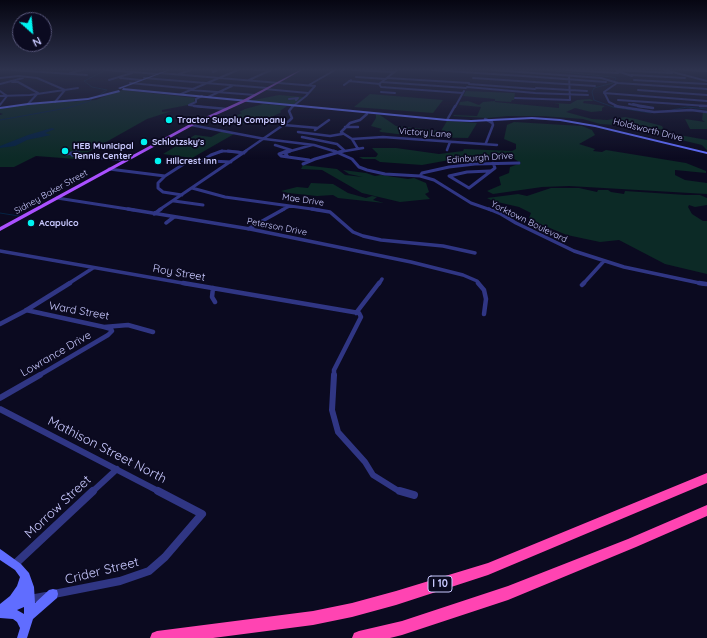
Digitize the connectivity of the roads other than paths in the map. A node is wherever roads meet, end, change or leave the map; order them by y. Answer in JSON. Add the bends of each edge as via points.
{"nodes":[{"id":1,"x":32,"y":100,"type":"edge"},
{"id":2,"x":75,"y":100,"type":"edge"},
{"id":3,"x":196,"y":100,"type":"edge"},
{"id":4,"x":230,"y":100,"type":"edge"},
{"id":5,"x":247,"y":100,"type":"edge"},
{"id":6,"x":301,"y":100,"type":"edge"},
{"id":7,"x":459,"y":100,"type":"edge"},
{"id":8,"x":618,"y":100,"type":"dead end"},
{"id":9,"x":699,"y":100,"type":"edge"},
{"id":10,"x":703,"y":100,"type":"junction"},
{"id":11,"x":707,"y":101,"type":"edge"},
{"id":12,"x":55,"y":102,"type":"joint"},
{"id":13,"x":244,"y":102,"type":"junction"},
{"id":14,"x":609,"y":102,"type":"joint"},
{"id":15,"x":644,"y":102,"type":"joint"},
{"id":16,"x":661,"y":103,"type":"junction"},
{"id":17,"x":28,"y":104,"type":"junction"},
{"id":18,"x":629,"y":104,"type":"junction"},
{"id":19,"x":294,"y":106,"type":"junction"},
{"id":20,"x":707,"y":106,"type":"edge"},
{"id":21,"x":0,"y":108,"type":"edge"},
{"id":22,"x":663,"y":108,"type":"dead end"},
{"id":23,"x":227,"y":109,"type":"junction"},
{"id":24,"x":707,"y":112,"type":"edge"},
{"id":25,"x":367,"y":114,"type":"dead end"},
{"id":26,"x":357,"y":116,"type":"dead end"},
{"id":27,"x":363,"y":117,"type":"junction"},
{"id":28,"x":447,"y":119,"type":"junction"},
{"id":29,"x":328,"y":120,"type":"dead end"},
{"id":30,"x":488,"y":120,"type":"junction"},
{"id":31,"x":191,"y":125,"type":"junction"},
{"id":32,"x":284,"y":125,"type":"junction"},
{"id":33,"x":346,"y":127,"type":"junction"},
{"id":34,"x":358,"y":127,"type":"dead end"},
{"id":35,"x":298,"y":132,"type":"dead end"},
{"id":36,"x":307,"y":133,"type":"junction"},
{"id":37,"x":342,"y":134,"type":"junction"},
{"id":38,"x":302,"y":137,"type":"junction"},
{"id":39,"x":264,"y":138,"type":"junction"},
{"id":40,"x":352,"y":139,"type":"junction"},
{"id":41,"x":298,"y":140,"type":"dead end"},
{"id":42,"x":450,"y":142,"type":"junction"},
{"id":43,"x":486,"y":143,"type":"junction"},
{"id":44,"x":314,"y":145,"type":"junction"},
{"id":45,"x":497,"y":145,"type":"dead end"},
{"id":46,"x":275,"y":146,"type":"dead end"},
{"id":47,"x":214,"y":148,"type":"dead end"},
{"id":48,"x":363,"y":148,"type":"dead end"},
{"id":49,"x":358,"y":149,"type":"junction"},
{"id":50,"x":447,"y":150,"type":"dead end"},
{"id":51,"x":226,"y":151,"type":"junction"},
{"id":52,"x":289,"y":151,"type":"junction"},
{"id":53,"x":345,"y":151,"type":"junction"},
{"id":54,"x":339,"y":152,"type":"junction"},
{"id":55,"x":707,"y":152,"type":"edge"},
{"id":56,"x":245,"y":153,"type":"junction"},
{"id":57,"x":66,"y":154,"type":"dead end"},
{"id":58,"x":288,"y":157,"type":"junction"},
{"id":59,"x":125,"y":160,"type":"junction"},
{"id":60,"x":203,"y":160,"type":"junction"},
{"id":61,"x":311,"y":160,"type":"junction"},
{"id":62,"x":231,"y":162,"type":"junction"},
{"id":63,"x":493,"y":163,"type":"junction"},
{"id":64,"x":520,"y":163,"type":"dead end"},
{"id":65,"x":303,"y":164,"type":"dead end"},
{"id":66,"x":109,"y":169,"type":"junction"},
{"id":67,"x":490,"y":171,"type":"junction"},
{"id":68,"x":165,"y":176,"type":"junction"},
{"id":69,"x":420,"y":176,"type":"junction"},
{"id":70,"x":460,"y":183,"type":"junction"},
{"id":71,"x":446,"y":186,"type":"junction"},
{"id":72,"x":192,"y":188,"type":"junction"},
{"id":73,"x":182,"y":195,"type":"junction"},
{"id":74,"x":56,"y":198,"type":"junction"},
{"id":75,"x":174,"y":201,"type":"junction"},
{"id":76,"x":203,"y":205,"type":"dead end"},
{"id":77,"x":290,"y":206,"type":"junction"},
{"id":78,"x":154,"y":214,"type":"junction"},
{"id":79,"x":174,"y":217,"type":"junction"},
{"id":80,"x":166,"y":224,"type":"dead end"},
{"id":81,"x":248,"y":229,"type":"junction"},
{"id":82,"x":0,"y":230,"type":"edge"},
{"id":83,"x":0,"y":251,"type":"edge"},
{"id":84,"x":475,"y":253,"type":"dead end"},
{"id":85,"x":604,"y":261,"type":"junction"},
{"id":86,"x":93,"y":268,"type":"junction"},
{"id":87,"x":382,"y":279,"type":"dead end"},
{"id":88,"x":706,"y":284,"type":"edge"},
{"id":89,"x":582,"y":285,"type":"dead end"},
{"id":90,"x":213,"y":288,"type":"junction"},
{"id":91,"x":215,"y":302,"type":"dead end"},
{"id":92,"x":26,"y":310,"type":"junction"},
{"id":93,"x":356,"y":313,"type":"junction"},
{"id":94,"x":484,"y":314,"type":"dead end"},
{"id":95,"x":0,"y":324,"type":"edge"},
{"id":96,"x":104,"y":327,"type":"junction"},
{"id":97,"x":153,"y":332,"type":"dead end"},
{"id":98,"x":0,"y":398,"type":"edge"},
{"id":99,"x":0,"y":408,"type":"edge"},
{"id":100,"x":117,"y":469,"type":"junction"},
{"id":101,"x":707,"y":478,"type":"edge"},
{"id":102,"x":414,"y":495,"type":"dead end"},
{"id":103,"x":707,"y":510,"type":"edge"},
{"id":104,"x":202,"y":514,"type":"joint"},
{"id":105,"x":0,"y":554,"type":"edge"},
{"id":106,"x":15,"y":564,"type":"junction"},
{"id":107,"x":25,"y":576,"type":"junction"},
{"id":108,"x":53,"y":594,"type":"junction"},
{"id":109,"x":30,"y":599,"type":"junction"},
{"id":110,"x":0,"y":612,"type":"edge"},
{"id":111,"x":29,"y":616,"type":"junction"},
{"id":112,"x":23,"y":633,"type":"edge"},
{"id":113,"x":157,"y":638,"type":"edge"},
{"id":114,"x":359,"y":638,"type":"edge"}],
"edges":[{"from":1,"to":17,"type":"street"},
{"from":2,"to":12,"type":"main road"},
{"from":3,"to":23,"type":"street","via":[[189,105]]},
{"from":4,"to":13,"type":"main road","name":"Holdsworth Drive"},
{"from":5,"to":13,"type":"main road","name":"Sidney Baker Street"},
{"from":6,"to":19,"type":"street"},
{"from":7,"to":28,"type":"street"},
{"from":8,"to":15,"type":"street"},
{"from":9,"to":10,"type":"street"},
{"from":10,"to":11,"type":"street"},
{"from":10,"to":20,"type":"street"},
{"from":12,"to":17,"type":"main road"},
{"from":13,"to":19,"type":"main road","name":"Holdsworth Drive"},
{"from":13,"to":23,"type":"main road","name":"Sidney Baker Street"},
{"from":14,"to":18,"type":"street"},
{"from":14,"to":24,"type":"street","via":[[625,108],[663,112]]},
{"from":15,"to":16,"type":"street"},
{"from":16,"to":20,"type":"street"},
{"from":16,"to":22,"type":"street"},
{"from":17,"to":21,"type":"main road"},
{"from":18,"to":18,"type":"street","via":[[642,105],[653,108],[649,108]]},
{"from":19,"to":28,"type":"main road","name":"Holdsworth Drive"},
{"from":19,"to":32,"type":"street","via":[[289,111],[292,118]]},
{"from":23,"to":31,"type":"main road","name":"Sidney Baker Street"},
{"from":25,"to":27,"type":"street"},
{"from":26,"to":27,"type":"street"},
{"from":27,"to":33,"type":"street"},
{"from":28,"to":30,"type":"main road","name":"Holdsworth Drive"},
{"from":29,"to":32,"type":"street","via":[[316,129]]},
{"from":30,"to":43,"type":"street","via":[[493,127]]},
{"from":30,"to":55,"type":"main road","name":"Holdsworth Drive","via":[[560,120]]},
{"from":31,"to":39,"type":"street","name":"Yorktown Boulevard"},
{"from":31,"to":59,"type":"main road","name":"Sidney Baker Street"},
{"from":32,"to":39,"type":"street"},
{"from":33,"to":34,"type":"street"},
{"from":33,"to":37,"type":"street"},
{"from":35,"to":36,"type":"street"},
{"from":36,"to":37,"type":"street","via":[[330,136]]},
{"from":36,"to":38,"type":"street"},
{"from":37,"to":40,"type":"street"},
{"from":38,"to":41,"type":"street"},
{"from":38,"to":53,"type":"street","via":[[331,142]]},
{"from":39,"to":44,"type":"street","name":"Yorktown Boulevard"},
{"from":39,"to":56,"type":"street"},
{"from":40,"to":42,"type":"street","name":"Victory Lane","via":[[383,137]]},
{"from":40,"to":49,"type":"street"},
{"from":42,"to":43,"type":"street","name":"Victory Lane"},
{"from":42,"to":50,"type":"street"},
{"from":43,"to":45,"type":"street","name":"Victory Lane"},
{"from":44,"to":52,"type":"street"},
{"from":44,"to":54,"type":"street","name":"Yorktown Boulevard"},
{"from":46,"to":52,"type":"street"},
{"from":47,"to":51,"type":"street"},
{"from":48,"to":49,"type":"street"},
{"from":49,"to":53,"type":"street"},
{"from":51,"to":56,"type":"street"},
{"from":51,"to":60,"type":"street","via":[[217,152]]},
{"from":52,"to":58,"type":"street","via":[[285,153]]},
{"from":52,"to":58,"type":"street","via":[[279,154]]},
{"from":53,"to":54,"type":"street"},
{"from":54,"to":61,"type":"street"},
{"from":54,"to":69,"type":"street","name":"Yorktown Boulevard","via":[[362,168],[385,174]]},
{"from":56,"to":62,"type":"street"},
{"from":57,"to":59,"type":"street","via":[[78,152],[72,155]]},
{"from":58,"to":61,"type":"street"},
{"from":59,"to":66,"type":"main road","name":"Sidney Baker Street"},
{"from":60,"to":62,"type":"street"},
{"from":60,"to":68,"type":"street","via":[[190,160]]},
{"from":61,"to":65,"type":"street"},
{"from":62,"to":72,"type":"street"},
{"from":63,"to":64,"type":"street","name":"Edinburgh Drive"},
{"from":63,"to":67,"type":"street","via":[[496,166]]},
{"from":63,"to":69,"type":"street","name":"Edinburgh Drive","via":[[446,167],[422,173]]},
{"from":66,"to":68,"type":"street"},
{"from":66,"to":74,"type":"main road","name":"Sidney Baker Street"},
{"from":67,"to":70,"type":"street","via":[[469,188]]},
{"from":67,"to":70,"type":"street","via":[[449,176]]},
{"from":68,"to":73,"type":"street","via":[[158,184],[158,188],[163,192]]},
{"from":69,"to":71,"type":"street","name":"Yorktown Boulevard"},
{"from":70,"to":71,"type":"street"},
{"from":71,"to":85,"type":"street","name":"Yorktown Boulevard","via":[[474,204],[501,214],[563,246]]},
{"from":72,"to":73,"type":"street"},
{"from":72,"to":77,"type":"street","name":"Mae Drive","via":[[225,197]]},
{"from":73,"to":75,"type":"street"},
{"from":74,"to":78,"type":"street","name":"Peterson Drive"},
{"from":74,"to":82,"type":"main road","name":"Sidney Baker Street"},
{"from":75,"to":76,"type":"street"},
{"from":75,"to":78,"type":"street"},
{"from":77,"to":81,"type":"street"},
{"from":77,"to":84,"type":"street","name":"Mae Drive","via":[[332,213],[353,232],[363,236],[443,246]]},
{"from":78,"to":79,"type":"street","name":"Peterson Drive"},
{"from":79,"to":80,"type":"street"},
{"from":79,"to":81,"type":"street","name":"Peterson Drive"},
{"from":81,"to":94,"type":"street","name":"Peterson Drive","via":[[463,275],[482,285],[486,299]]},
{"from":83,"to":86,"type":"street","name":"Roy Street"},
{"from":85,"to":88,"type":"street","name":"Yorktown Boulevard","via":[[634,270]]},
{"from":85,"to":89,"type":"street"},
{"from":86,"to":90,"type":"street","name":"Roy Street"},
{"from":86,"to":92,"type":"street"},
{"from":87,"to":93,"type":"street"},
{"from":90,"to":91,"type":"street","via":[[212,298]]},
{"from":90,"to":93,"type":"street","name":"Roy Street"},
{"from":92,"to":95,"type":"street"},
{"from":92,"to":96,"type":"street","name":"Ward Street"},
{"from":93,"to":102,"type":"street","via":[[361,317],[334,370],[332,410],[338,432],[365,462],[373,476],[396,490]]},
{"from":96,"to":97,"type":"street","name":"Ward Street","via":[[128,325]]},
{"from":96,"to":98,"type":"street","name":"Lowrance Drive","via":[[111,328],[112,331]]},
{"from":99,"to":100,"type":"street","name":"Mathison Street North"},
{"from":100,"to":104,"type":"street","name":"Mathison Street North"},
{"from":100,"to":106,"type":"street","name":"Morrow Street"},
{"from":101,"to":113,"type":"highway","number":"I 10","via":[[488,569],[396,598],[313,618]]},
{"from":103,"to":114,"type":"highway","via":[[508,593],[402,628]]},
{"from":104,"to":108,"type":"street","name":"Crider Street","via":[[165,557],[149,571],[120,581]]},
{"from":105,"to":106,"type":"main road"},
{"from":106,"to":107,"type":"main road"},
{"from":107,"to":109,"type":"main road"},
{"from":107,"to":110,"type":"main road","via":[[14,600]]},
{"from":108,"to":109,"type":"street","name":"Crider Street"},
{"from":108,"to":111,"type":"main road"},
{"from":109,"to":110,"type":"main road"},
{"from":109,"to":111,"type":"main road"},
{"from":110,"to":112,"type":"main road","via":[[21,618]]},
{"from":111,"to":112,"type":"main road"}]}
